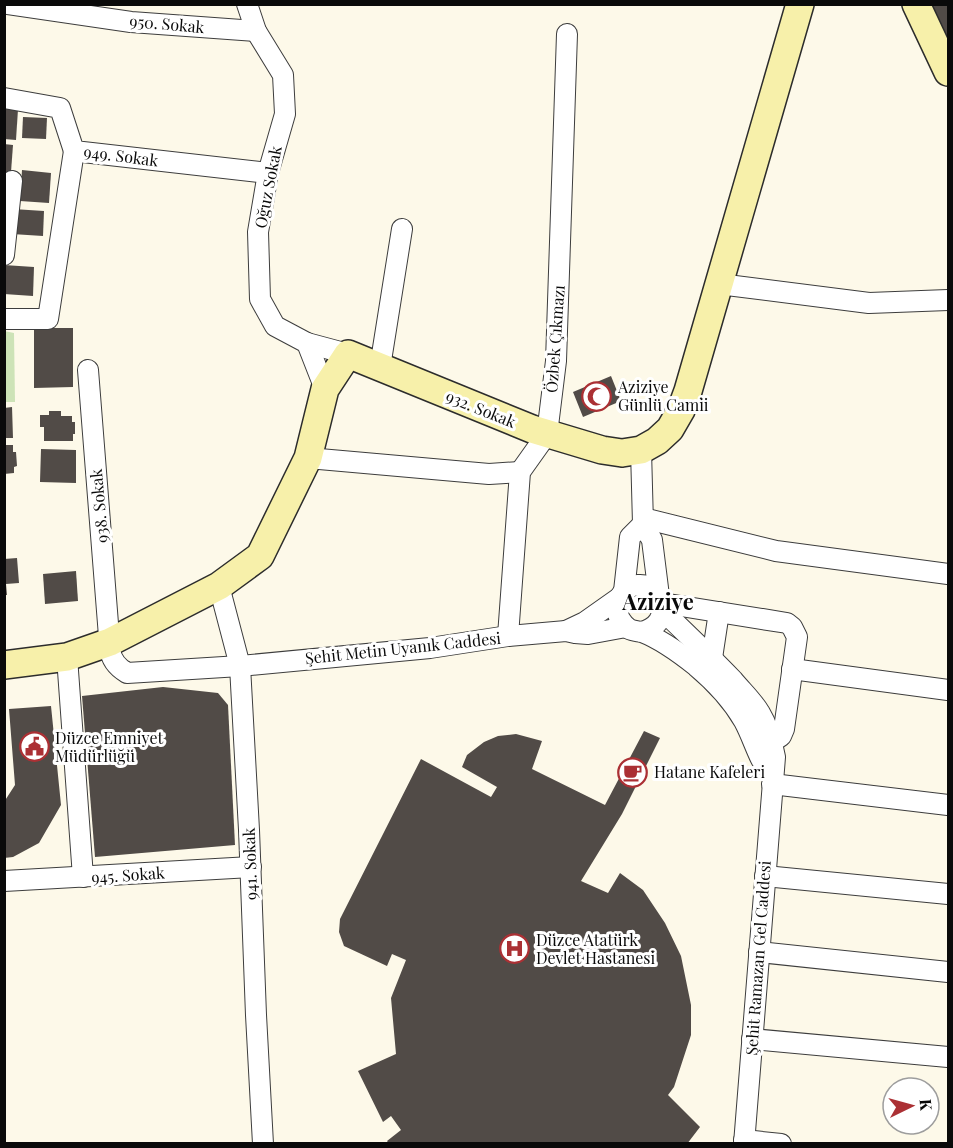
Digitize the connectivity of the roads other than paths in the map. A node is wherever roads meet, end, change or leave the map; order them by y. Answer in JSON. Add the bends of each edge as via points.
{"nodes":[{"id":1,"x":8,"y":4,"type":"edge"},
{"id":2,"x":247,"y":4,"type":"edge"},
{"id":3,"x":800,"y":4,"type":"edge"},
{"id":4,"x":916,"y":4,"type":"edge"},
{"id":5,"x":131,"y":13,"type":"edge"},
{"id":6,"x":256,"y":31,"type":"junction"},
{"id":7,"x":567,"y":34,"type":"dead end"},
{"id":8,"x":948,"y":72,"type":"edge"},
{"id":9,"x":4,"y":99,"type":"edge"},
{"id":10,"x":74,"y":150,"type":"junction"},
{"id":11,"x":268,"y":173,"type":"junction"},
{"id":12,"x":12,"y":181,"type":"dead end"},
{"id":13,"x":402,"y":229,"type":"dead end"},
{"id":14,"x":4,"y":255,"type":"edge"},
{"id":15,"x":719,"y":284,"type":"junction"},
{"id":16,"x":948,"y":300,"type":"edge"},
{"id":17,"x":4,"y":319,"type":"edge"},
{"id":18,"x":307,"y":343,"type":"junction"},
{"id":19,"x":348,"y":354,"type":"junction"},
{"id":20,"x":380,"y":367,"type":"junction"},
{"id":21,"x":88,"y":370,"type":"dead end"},
{"id":22,"x":325,"y":389,"type":"junction"},
{"id":23,"x":547,"y":434,"type":"junction"},
{"id":24,"x":641,"y":450,"type":"junction"},
{"id":25,"x":308,"y":458,"type":"junction"},
{"id":26,"x":520,"y":472,"type":"junction"},
{"id":27,"x":643,"y":521,"type":"junction"},
{"id":28,"x":948,"y":574,"type":"edge"},
{"id":29,"x":219,"y":586,"type":"junction"},
{"id":30,"x":622,"y":595,"type":"junction"},
{"id":31,"x":662,"y":604,"type":"junction"},
{"id":32,"x":719,"y":612,"type":"junction"},
{"id":33,"x":633,"y":629,"type":"junction"},
{"id":34,"x":566,"y":631,"type":"junction"},
{"id":35,"x":508,"y":636,"type":"junction"},
{"id":36,"x":110,"y":642,"type":"junction"},
{"id":37,"x":67,"y":657,"type":"junction"},
{"id":38,"x":712,"y":658,"type":"junction"},
{"id":39,"x":4,"y":664,"type":"edge"},
{"id":40,"x":240,"y":666,"type":"junction"},
{"id":41,"x":792,"y":669,"type":"junction"},
{"id":42,"x":948,"y":690,"type":"edge"},
{"id":43,"x":772,"y":742,"type":"junction"},
{"id":44,"x":772,"y":778,"type":"junction"},
{"id":45,"x":948,"y":805,"type":"edge"},
{"id":46,"x":251,"y":867,"type":"junction"},
{"id":47,"x":765,"y":876,"type":"junction"},
{"id":48,"x":83,"y":877,"type":"junction"},
{"id":49,"x":4,"y":881,"type":"edge"},
{"id":50,"x":948,"y":894,"type":"edge"},
{"id":51,"x":759,"y":952,"type":"junction"},
{"id":52,"x":948,"y":972,"type":"edge"},
{"id":53,"x":752,"y":1039,"type":"junction"},
{"id":54,"x":948,"y":1057,"type":"edge"},
{"id":55,"x":744,"y":1142,"type":"edge"},
{"id":56,"x":263,"y":1143,"type":"edge"},
{"id":57,"x":782,"y":1143,"type":"edge"}],
"edges":[{"from":1,"to":5,"type":"street","name":"950. Sokak"},
{"from":2,"to":6,"type":"street","name":"Oğuz Sokak"},
{"from":3,"to":15,"type":"street"},
{"from":4,"to":8,"type":"street"},
{"from":5,"to":6,"type":"street","name":"950. Sokak"},
{"from":6,"to":11,"type":"street","name":"Oğuz Sokak","via":[[283,75],[285,114]]},
{"from":7,"to":23,"type":"street","name":"Özbek Çıkmazı","via":[[556,362]]},
{"from":9,"to":10,"type":"street","name":"949. Sokak","via":[[60,108]]},
{"from":10,"to":11,"type":"street","name":"949. Sokak"},
{"from":10,"to":17,"type":"street","via":[[48,319]]},
{"from":11,"to":18,"type":"street","name":"Oğuz Sokak","via":[[258,232],[260,299],[275,326]]},
{"from":12,"to":14,"type":"street"},
{"from":13,"to":20,"type":"street"},
{"from":15,"to":16,"type":"street","via":[[869,303]]},
{"from":15,"to":24,"type":"street","via":[[681,410],[670,429]]},
{"from":18,"to":19,"type":"street","name":"Oğuz Sokak"},
{"from":18,"to":22,"type":"street"},
{"from":19,"to":20,"type":"street","name":"932. Sokak"},
{"from":19,"to":22,"type":"street"},
{"from":20,"to":23,"type":"street","name":"932. Sokak"},
{"from":21,"to":36,"type":"street","name":"938. Sokak"},
{"from":22,"to":25,"type":"street"},
{"from":23,"to":24,"type":"street","name":"932. Sokak","via":[[602,450]]},
{"from":23,"to":26,"type":"street","name":"Özbek Çıkmazı"},
{"from":24,"to":27,"type":"street"},
{"from":25,"to":26,"type":"street","via":[[489,474]]},
{"from":25,"to":29,"type":"street","via":[[260,556]]},
{"from":26,"to":35,"type":"street"},
{"from":27,"to":28,"type":"street","via":[[776,551]]},
{"from":27,"to":30,"type":"street","via":[[630,537]]},
{"from":27,"to":31,"type":"street","via":[[652,540]]},
{"from":29,"to":36,"type":"street"},
{"from":29,"to":40,"type":"street","name":"941. Sokak"},
{"from":30,"to":31,"type":"street","via":[[631,587],[646,586],[654,590]]},
{"from":30,"to":33,"type":"street","via":[[617,614],[620,621]]},
{"from":30,"to":34,"type":"street","name":"Şehit Metin Uyanık Caddesi"},
{"from":31,"to":32,"type":"street"},
{"from":31,"to":33,"type":"street","via":[[656,626],[649,630]]},
{"from":31,"to":38,"type":"street"},
{"from":32,"to":38,"type":"street"},
{"from":32,"to":41,"type":"street","via":[[787,623],[797,637]]},
{"from":33,"to":34,"type":"street","name":"Şehit Metin Uyanık Caddesi","via":[[588,634]]},
{"from":33,"to":44,"type":"street","via":[[681,655],[722,691],[743,720]]},
{"from":34,"to":35,"type":"street","name":"Şehit Metin Uyanık Caddesi"},
{"from":35,"to":40,"type":"street","name":"Şehit Metin Uyanık Caddesi","via":[[430,648]]},
{"from":36,"to":37,"type":"street"},
{"from":36,"to":40,"type":"street","name":"938. Sokak","via":[[113,661],[127,672]]},
{"from":37,"to":39,"type":"street"},
{"from":37,"to":48,"type":"street"},
{"from":38,"to":43,"type":"street","via":[[760,712]]},
{"from":40,"to":46,"type":"street","name":"941. Sokak"},
{"from":41,"to":42,"type":"street"},
{"from":41,"to":43,"type":"street","via":[[784,729]]},
{"from":43,"to":44,"type":"street","name":"Şehit Ramazan Gel Caddesi"},
{"from":44,"to":45,"type":"street"},
{"from":44,"to":47,"type":"street","name":"Şehit Ramazan Gel Caddesi"},
{"from":46,"to":48,"type":"street","name":"945. Sokak"},
{"from":46,"to":56,"type":"street","name":"941. Sokak"},
{"from":47,"to":50,"type":"street"},
{"from":47,"to":51,"type":"street","name":"Şehit Ramazan Gel Caddesi"},
{"from":48,"to":49,"type":"street","name":"945. Sokak"},
{"from":51,"to":52,"type":"street"},
{"from":51,"to":53,"type":"street","name":"Şehit Ramazan Gel Caddesi"},
{"from":53,"to":54,"type":"street"},
{"from":53,"to":55,"type":"street","name":"Şehit Ramazan Gel Caddesi"},
{"from":55,"to":57,"type":"street"}]}
